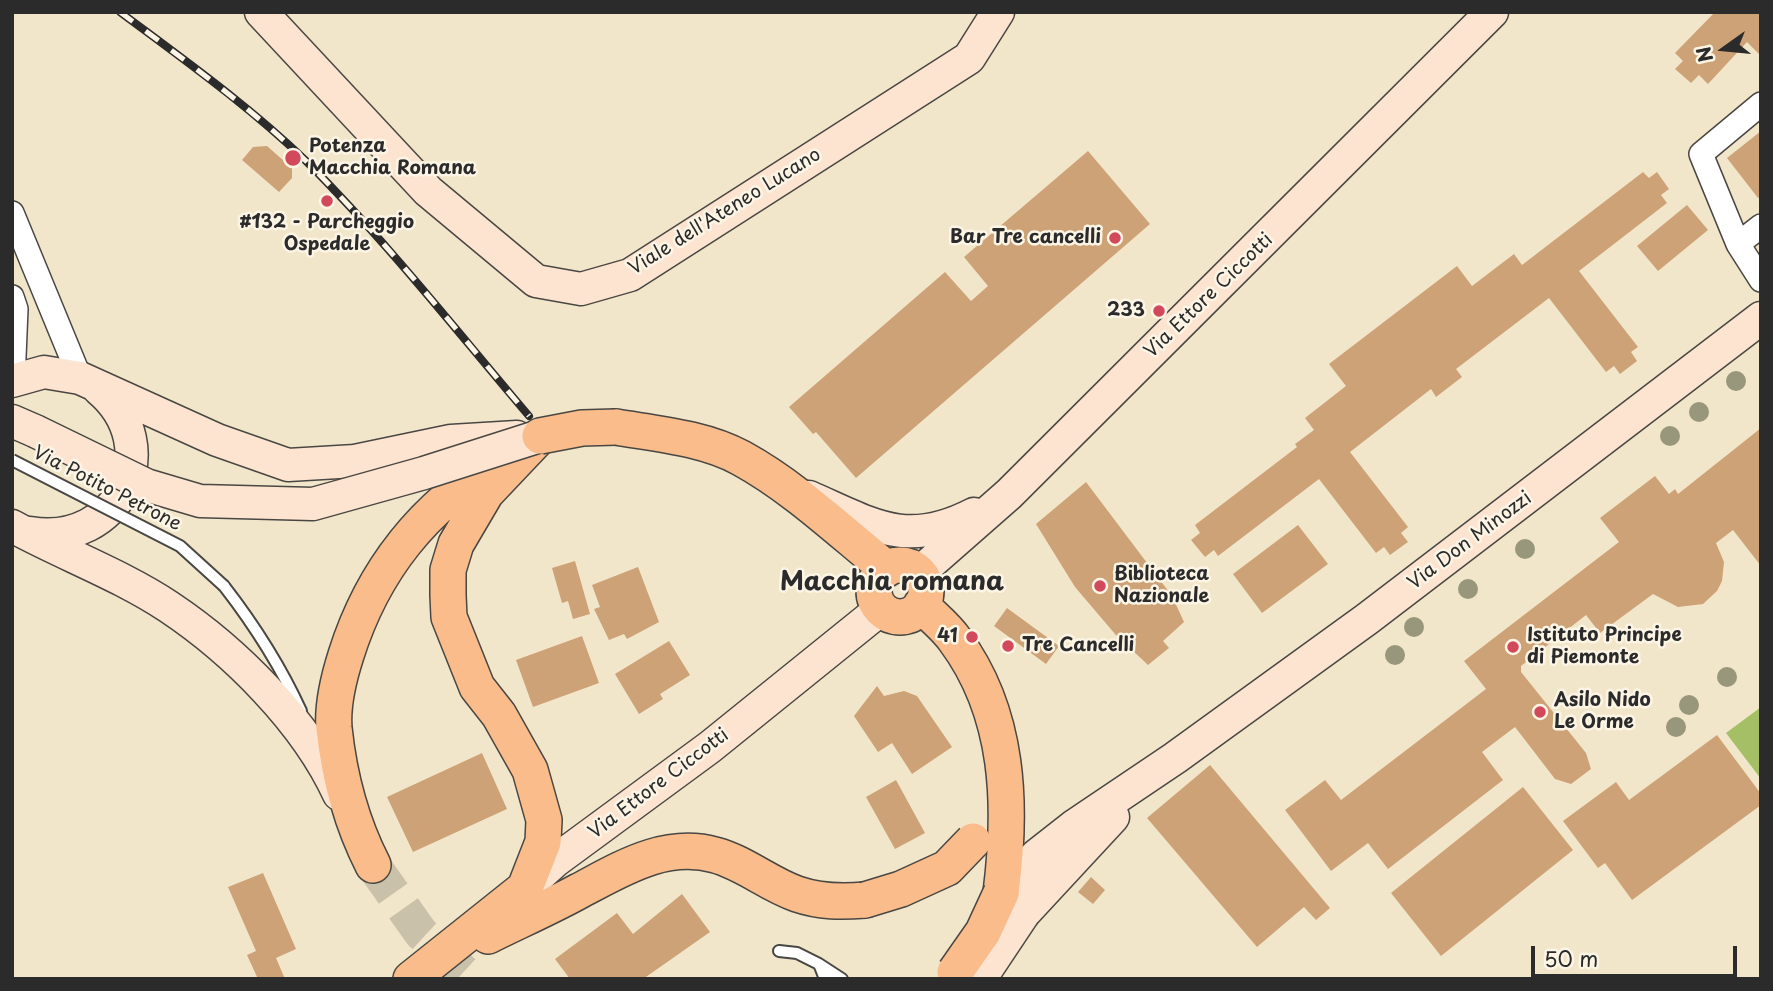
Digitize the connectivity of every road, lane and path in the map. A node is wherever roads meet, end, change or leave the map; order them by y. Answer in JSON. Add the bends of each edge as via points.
{"nodes":[{"id":1,"x":261,"y":12,"type":"edge"},
{"id":2,"x":998,"y":12,"type":"edge"},
{"id":3,"x":1492,"y":12,"type":"edge"},
{"id":4,"x":1761,"y":104,"type":"edge"},
{"id":5,"x":12,"y":213,"type":"edge"},
{"id":6,"x":1761,"y":226,"type":"edge"},
{"id":7,"x":1738,"y":244,"type":"junction"},
{"id":8,"x":1761,"y":280,"type":"edge"},
{"id":9,"x":12,"y":297,"type":"edge"},
{"id":10,"x":1761,"y":318,"type":"edge"},
{"id":11,"x":12,"y":381,"type":"edge"},
{"id":12,"x":89,"y":383,"type":"junction"},
{"id":13,"x":20,"y":422,"type":"edge"},
{"id":14,"x":540,"y":436,"type":"junction"},
{"id":15,"x":12,"y":460,"type":"edge"},
{"id":16,"x":778,"y":482,"type":"junction"},
{"id":17,"x":1009,"y":494,"type":"junction"},
{"id":18,"x":13,"y":526,"type":"edge"},
{"id":19,"x":909,"y":582,"type":"junction"},
{"id":20,"x":881,"y":609,"type":"joint"},
{"id":21,"x":322,"y":758,"type":"junction"},
{"id":22,"x":1007,"y":792,"type":"junction"},
{"id":23,"x":354,"y":828,"type":"junction"},
{"id":24,"x":373,"y":864,"type":"tunnel mouth"},
{"id":25,"x":525,"y":888,"type":"junction"},
{"id":26,"x":1013,"y":903,"type":"junction"},
{"id":27,"x":779,"y":951,"type":"dead end"},
{"id":28,"x":819,"y":964,"type":"junction"},
{"id":29,"x":424,"y":970,"type":"edge"},
{"id":30,"x":959,"y":977,"type":"edge"},
{"id":31,"x":825,"y":979,"type":"edge"},
{"id":32,"x":842,"y":979,"type":"edge"}],
"edges":[{"from":1,"to":2,"type":"main road","name":"Viale dell'Ateneo Lucano","via":[[428,191],[536,281],[581,289],[630,275],[969,58]]},
{"from":3,"to":17,"type":"main road","name":"Via Ettore Ciccotti"},
{"from":4,"to":7,"type":"street","via":[[1700,153]]},
{"from":5,"to":12,"type":"street"},
{"from":6,"to":7,"type":"street"},
{"from":7,"to":8,"type":"street"},
{"from":9,"to":11,"type":"street","via":[[16,309]]},
{"from":10,"to":26,"type":"main road","name":"Via Don Minozzi","via":[[1367,619],[1074,826],[1037,855]]},
{"from":11,"to":12,"type":"main road","via":[[44,372]]},
{"from":12,"to":14,"type":"main road","bridge":true,"via":[[217,440],[288,465],[355,461],[452,441]]},
{"from":12,"to":18,"type":"main road","via":[[121,413],[131,441],[131,467],[119,498],[92,525],[69,534],[48,536]]},
{"from":13,"to":14,"type":"main road","bridge":true,"via":[[146,485],[200,501],[313,504]]},
{"from":14,"to":16,"type":"main road","bridge":true,"via":[[616,427],[704,443],[740,457]]},
{"from":14,"to":23,"type":"main road","bridge":true,"via":[[472,477],[426,519],[395,554],[366,598],[338,680],[334,726]]},
{"from":14,"to":25,"type":"main road","via":[[486,493],[456,544],[448,570],[449,617],[466,661],[477,687],[519,747],[538,793],[543,842]]},
{"from":15,"to":21,"type":"lane","name":"Via Potito Petrone","bridge":true,"via":[[180,546],[224,586],[283,671]]},
{"from":16,"to":17,"type":"main road","via":[[878,528],[917,533],[947,528]]},
{"from":16,"to":19,"type":"main road"},
{"from":17,"to":19,"type":"main road","name":"Via Ettore Ciccotti"},
{"from":18,"to":21,"type":"main road","via":[[168,606],[232,655]]},
{"from":19,"to":20,"type":"main road","name":"Via Ettore Ciccotti","via":[[916,611],[902,617]]},
{"from":19,"to":22,"type":"main road","via":[[955,639],[989,699],[1005,762]]},
{"from":20,"to":25,"type":"main road","name":"Via Ettore Ciccotti"},
{"from":21,"to":23,"type":"main road"},
{"from":22,"to":26,"type":"main road"},
{"from":22,"to":29,"type":"main road","bridge":true,"via":[[974,841],[947,868],[865,900],[834,902],[795,894],[753,869],[714,854],[678,851],[616,870]]},
{"from":23,"to":24,"type":"main road"},
{"from":25,"to":29,"type":"main road","name":"Via Ettore Ciccotti"},
{"from":26,"to":30,"type":"main road","bridge":true,"via":[[983,932]]},
{"from":27,"to":28,"type":"lane","via":[[797,953]]},
{"from":28,"to":31,"type":"lane"},
{"from":28,"to":32,"type":"lane"}]}
